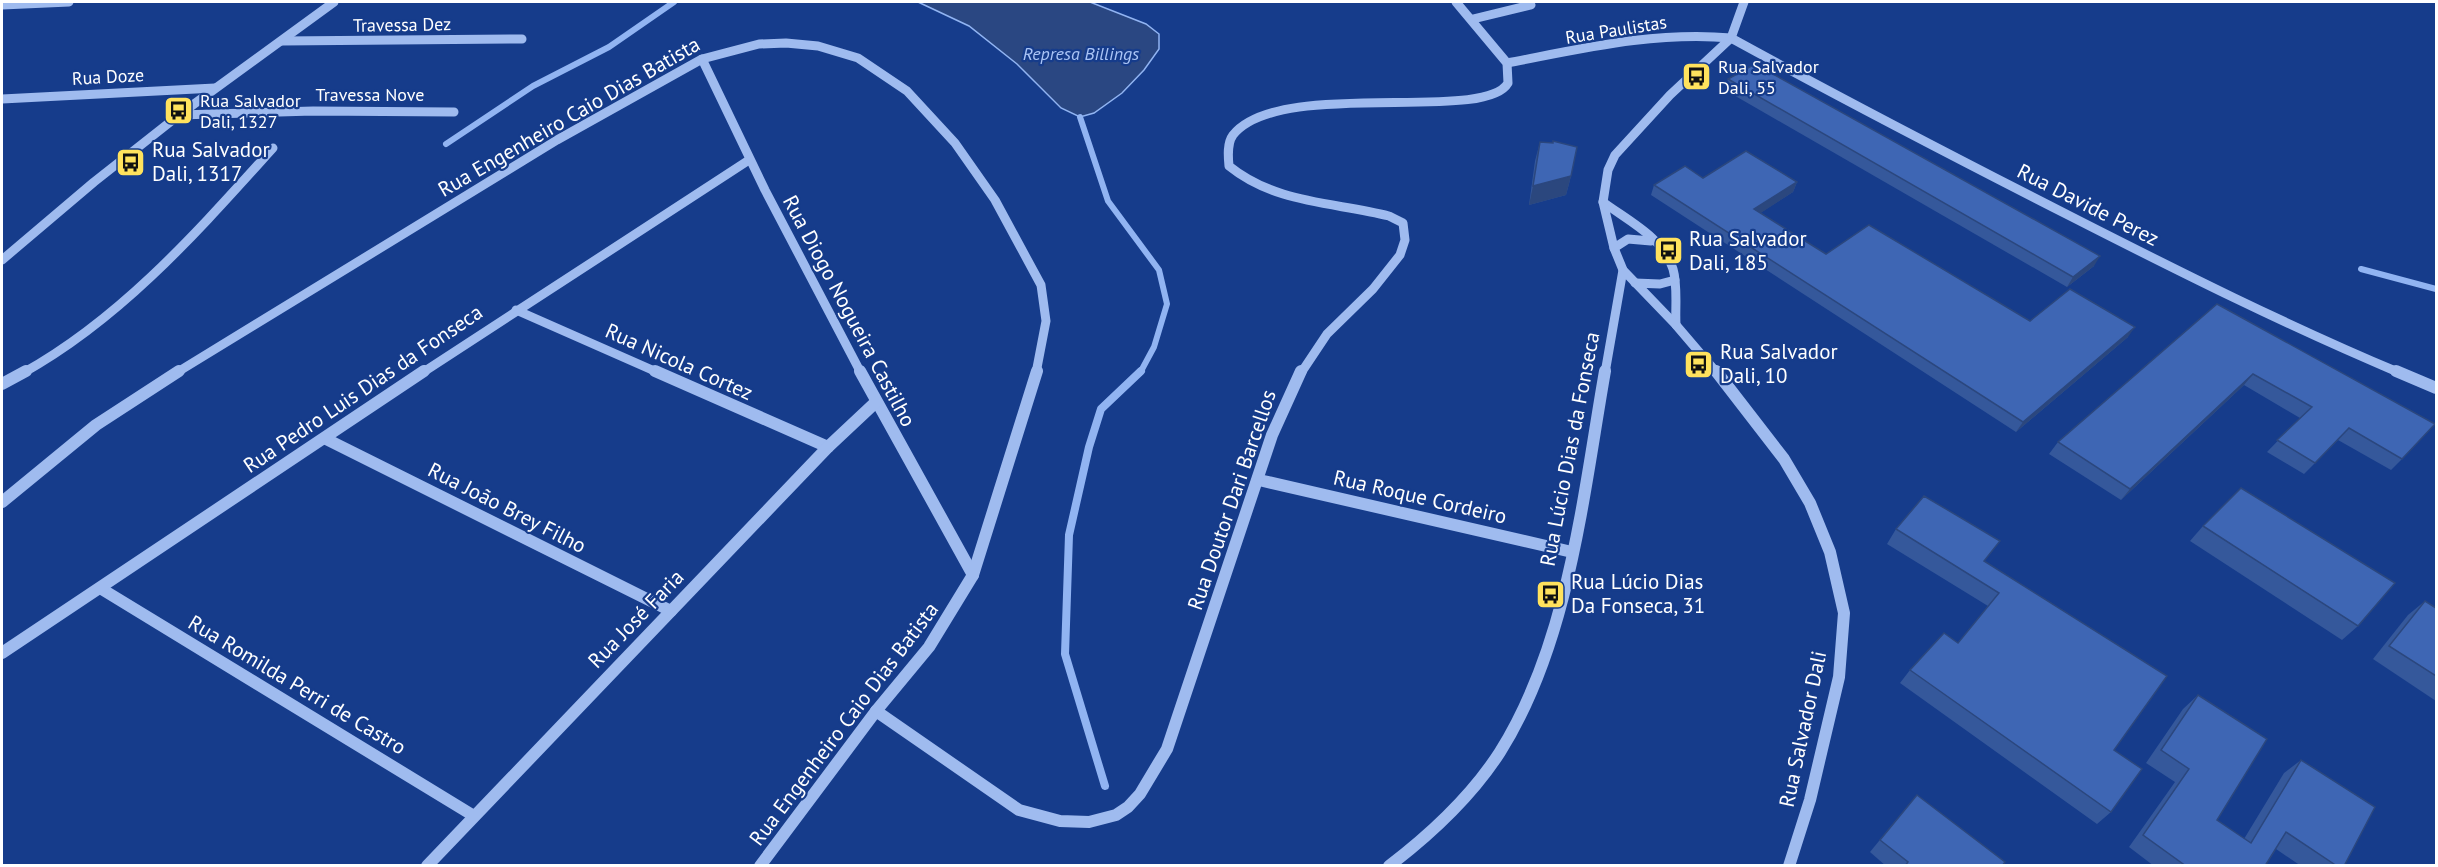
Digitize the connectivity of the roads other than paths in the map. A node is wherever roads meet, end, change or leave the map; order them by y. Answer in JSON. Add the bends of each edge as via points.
{"nodes":[{"id":1,"x":69,"y":2,"type":"edge"},
{"id":2,"x":334,"y":2,"type":"edge"},
{"id":3,"x":1456,"y":2,"type":"edge"},
{"id":4,"x":1744,"y":2,"type":"edge"},
{"id":5,"x":2,"y":5,"type":"edge"},
{"id":6,"x":1531,"y":5,"type":"dead end"},
{"id":7,"x":1473,"y":20,"type":"junction"},
{"id":8,"x":1731,"y":38,"type":"junction"},
{"id":9,"x":522,"y":39,"type":"dead end"},
{"id":10,"x":282,"y":41,"type":"junction"},
{"id":11,"x":702,"y":59,"type":"junction"},
{"id":12,"x":1507,"y":63,"type":"junction"},
{"id":13,"x":216,"y":88,"type":"junction"},
{"id":14,"x":2,"y":99,"type":"edge"},
{"id":15,"x":454,"y":112,"type":"dead end"},
{"id":16,"x":179,"y":115,"type":"junction"},
{"id":17,"x":273,"y":148,"type":"dead end"},
{"id":18,"x":748,"y":160,"type":"junction"},
{"id":19,"x":1603,"y":202,"type":"junction"},
{"id":20,"x":1654,"y":242,"type":"junction"},
{"id":21,"x":1614,"y":248,"type":"junction"},
{"id":22,"x":2,"y":260,"type":"edge"},
{"id":23,"x":1623,"y":270,"type":"junction"},
{"id":24,"x":1675,"y":280,"type":"junction"},
{"id":25,"x":1635,"y":283,"type":"junction"},
{"id":26,"x":516,"y":310,"type":"junction"},
{"id":27,"x":1676,"y":325,"type":"junction"},
{"id":28,"x":2,"y":384,"type":"edge"},
{"id":29,"x":2436,"y":388,"type":"edge"},
{"id":30,"x":876,"y":402,"type":"junction"},
{"id":31,"x":326,"y":439,"type":"junction"},
{"id":32,"x":828,"y":447,"type":"junction"},
{"id":33,"x":1258,"y":480,"type":"junction"},
{"id":34,"x":2,"y":502,"type":"edge"},
{"id":35,"x":1572,"y":552,"type":"junction"},
{"id":36,"x":973,"y":575,"type":"junction"},
{"id":37,"x":100,"y":588,"type":"junction"},
{"id":38,"x":671,"y":612,"type":"junction"},
{"id":39,"x":2,"y":653,"type":"edge"},
{"id":40,"x":876,"y":711,"type":"junction"},
{"id":41,"x":474,"y":816,"type":"junction"},
{"id":42,"x":427,"y":866,"type":"edge"},
{"id":43,"x":760,"y":866,"type":"edge"},
{"id":44,"x":1389,"y":866,"type":"edge"},
{"id":45,"x":1789,"y":866,"type":"edge"}],
"edges":[{"from":1,"to":5,"type":"street"},
{"from":2,"to":10,"type":"street"},
{"from":3,"to":7,"type":"street"},
{"from":4,"to":8,"type":"street"},
{"from":6,"to":7,"type":"street"},
{"from":7,"to":12,"type":"street"},
{"from":8,"to":12,"type":"street","name":"Rua Paulistas","via":[[1683,35]]},
{"from":8,"to":19,"type":"street","name":"Rua Salvador Dali","via":[[1670,95],[1615,155],[1608,170]]},
{"from":8,"to":29,"type":"street","name":"Rua Davide Perez","via":[[2151,257],[2332,344]]},
{"from":9,"to":10,"type":"street","name":"Travessa Dez"},
{"from":10,"to":13,"type":"street"},
{"from":11,"to":18,"type":"street","name":"Rua Diogo Nogueira Castilho"},
{"from":11,"to":34,"type":"street","name":"Rua Engenheiro Caio Dias Batista","via":[[557,140],[143,393],[96,425]]},
{"from":11,"to":36,"type":"street","name":"Rua Engenheiro Caio Dias Batista","via":[[759,44],[786,43],[818,46],[858,58],[908,92],[955,143],[1029,259],[1041,285],[1046,321],[1007,473]]},
{"from":12,"to":33,"type":"street","name":"Rua Doutor Dari Barcellos","via":[[1511,75],[1508,83],[1501,91],[1484,96],[1297,108],[1257,117],[1233,134],[1227,149],[1229,166],[1243,179],[1268,190],[1391,216],[1405,228],[1400,255],[1373,289],[1327,334],[1304,365],[1282,409]]},
{"from":13,"to":14,"type":"street","name":"Rua Doze"},
{"from":13,"to":16,"type":"street"},
{"from":15,"to":16,"type":"street","name":"Travessa Nove"},
{"from":16,"to":22,"type":"street"},
{"from":17,"to":28,"type":"street","via":[[144,284],[54,355]]},
{"from":18,"to":26,"type":"street","name":"Rua Pedro Luis Dias da Fonseca"},
{"from":18,"to":30,"type":"street","name":"Rua Diogo Nogueira Castilho"},
{"from":19,"to":20,"type":"street"},
{"from":19,"to":21,"type":"street","name":"Rua Salvador Dali"},
{"from":20,"to":21,"type":"street","via":[[1628,239]]},
{"from":20,"to":24,"type":"street","via":[[1670,260]]},
{"from":21,"to":23,"type":"street","name":"Rua Salvador Dali"},
{"from":23,"to":25,"type":"street","name":"Rua Salvador Dali"},
{"from":23,"to":35,"type":"street","name":"Rua Lúcio Dias da Fonseca"},
{"from":24,"to":25,"type":"street"},
{"from":24,"to":27,"type":"street"},
{"from":25,"to":27,"type":"street","name":"Rua Salvador Dali"},
{"from":26,"to":31,"type":"street","name":"Rua Pedro Luis Dias da Fonseca"},
{"from":26,"to":32,"type":"street","name":"Rua Nicola Cortez"},
{"from":27,"to":45,"type":"street","name":"Rua Salvador Dali","via":[[1735,393],[1810,503],[1830,552],[1844,613],[1839,677],[1810,800]]},
{"from":30,"to":32,"type":"street","name":"Rua José Faria"},
{"from":30,"to":36,"type":"street","name":"Rua Diogo Nogueira Castilho"},
{"from":31,"to":37,"type":"street","name":"Rua Pedro Luis Dias da Fonseca"},
{"from":31,"to":38,"type":"street","name":"Rua João Brey Filho"},
{"from":32,"to":38,"type":"street","name":"Rua José Faria"},
{"from":33,"to":35,"type":"street","name":"Rua Roque Cordeiro"},
{"from":33,"to":40,"type":"street","name":"Rua Doutor Dari Barcellos","via":[[1167,749],[1147,784],[1127,808],[1111,816],[1064,823],[1019,810]]},
{"from":35,"to":44,"type":"street","name":"Rua Lúcio Dias da Fonseca","via":[[1530,695],[1500,752],[1464,800]]},
{"from":36,"to":40,"type":"street","name":"Rua Engenheiro Caio Dias Batista","via":[[928,647]]},
{"from":37,"to":39,"type":"street","name":"Rua Pedro Luis Dias da Fonseca"},
{"from":37,"to":41,"type":"street","name":"Rua Romilda Perri de Castro"},
{"from":38,"to":41,"type":"street","name":"Rua José Faria"},
{"from":40,"to":43,"type":"street","name":"Rua Engenheiro Caio Dias Batista"},
{"from":41,"to":42,"type":"street","name":"Rua José Faria"}]}
